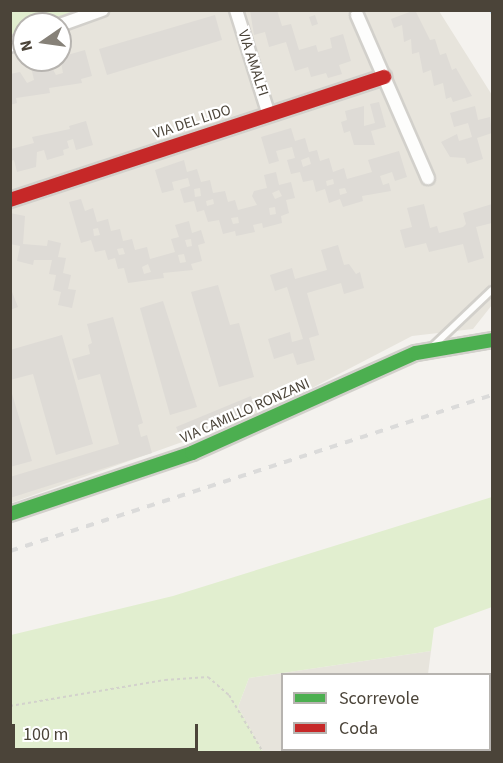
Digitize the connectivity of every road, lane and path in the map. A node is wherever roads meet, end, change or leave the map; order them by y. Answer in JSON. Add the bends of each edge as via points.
{"nodes":[{"id":1,"x":102,"y":10,"type":"edge"},
{"id":2,"x":236,"y":10,"type":"edge"},
{"id":3,"x":357,"y":15,"type":"dead end"},
{"id":4,"x":72,"y":21,"type":"edge"},
{"id":5,"x":384,"y":77,"type":"junction"},
{"id":6,"x":269,"y":115,"type":"junction"},
{"id":7,"x":428,"y":178,"type":"dead end"},
{"id":8,"x":10,"y":201,"type":"edge"},
{"id":9,"x":492,"y":290,"type":"edge"},
{"id":10,"x":492,"y":340,"type":"edge"},
{"id":11,"x":428,"y":350,"type":"junction"},
{"id":12,"x":10,"y":514,"type":"edge"},
{"id":13,"x":10,"y":706,"type":"edge"},
{"id":14,"x":263,"y":753,"type":"edge"}],
"edges":[{"from":1,"to":4,"type":"street"},
{"from":2,"to":6,"type":"street","name":"VIA AMALFI"},
{"from":3,"to":5,"type":"street"},
{"from":5,"to":6,"type":"street","name":"VIA DEL LIDO"},
{"from":5,"to":7,"type":"street"},
{"from":6,"to":8,"type":"street","name":"VIA DEL LIDO"},
{"from":9,"to":11,"type":"lane"},
{"from":10,"to":11,"type":"street","name":"VIA CAMILLO RONZANI"},
{"from":11,"to":12,"type":"street","name":"VIA CAMILLO RONZANI","via":[[192,453]]},
{"from":13,"to":14,"type":"path","via":[[165,680],[208,677],[229,695]]}]}
